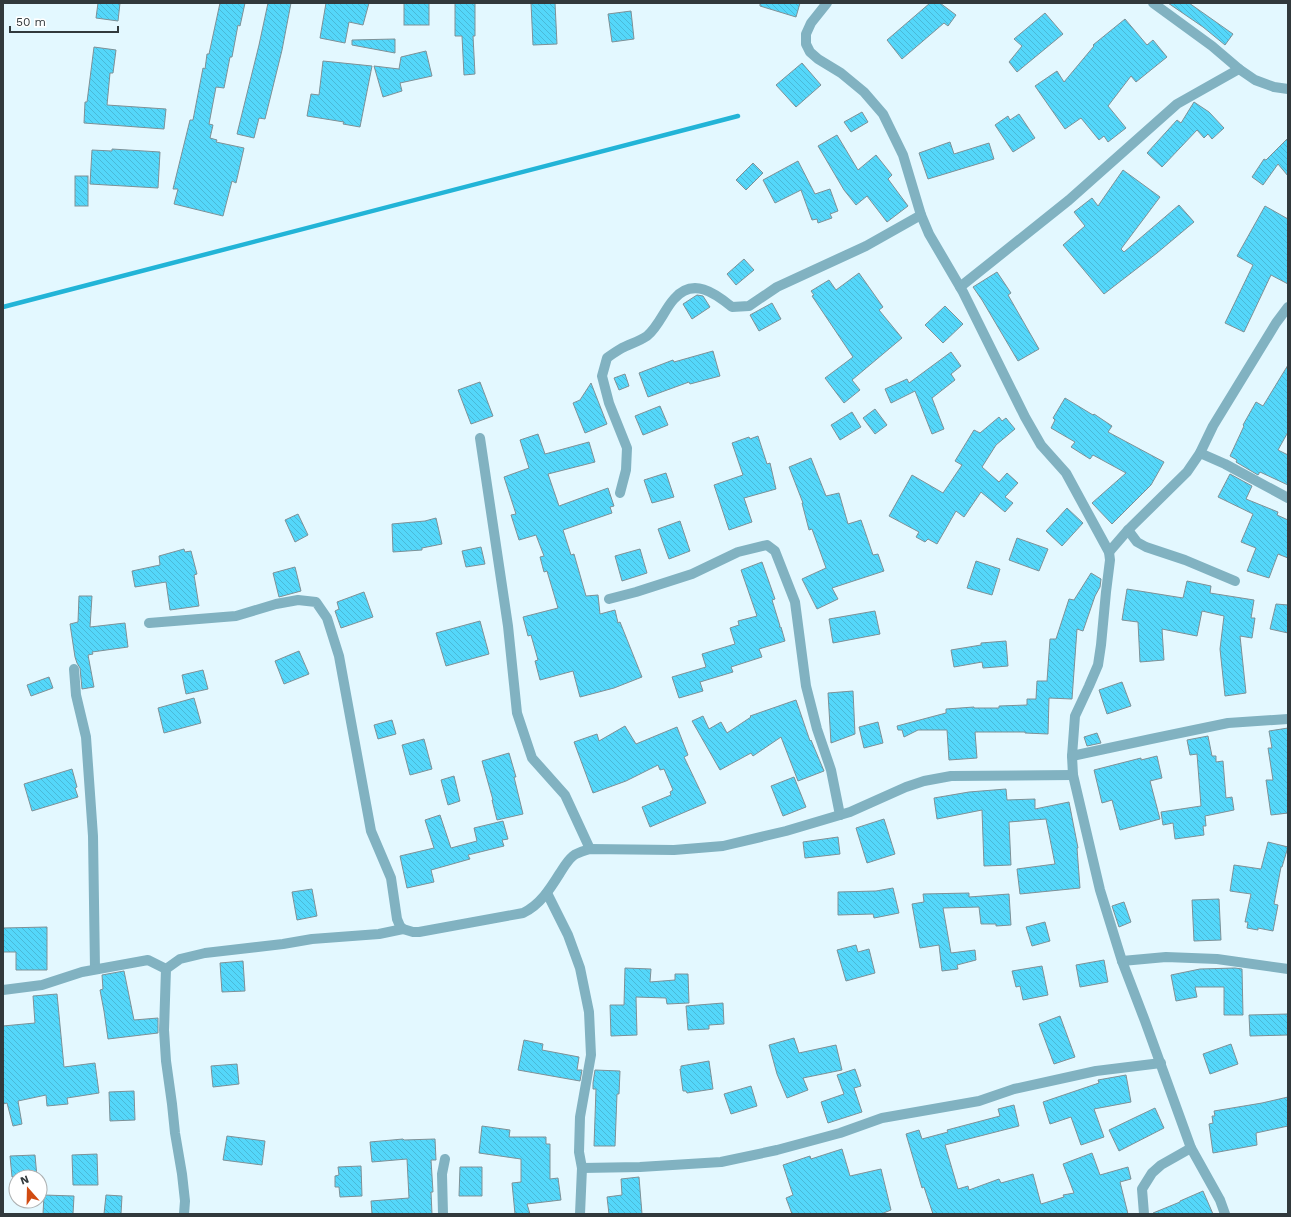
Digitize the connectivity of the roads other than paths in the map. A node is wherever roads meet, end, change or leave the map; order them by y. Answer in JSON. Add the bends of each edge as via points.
{"nodes":[{"id":1,"x":827,"y":3,"type":"edge"},
{"id":2,"x":1153,"y":3,"type":"edge"},
{"id":3,"x":1239,"y":69,"type":"junction"},
{"id":4,"x":1288,"y":89,"type":"edge"},
{"id":5,"x":921,"y":215,"type":"junction"},
{"id":6,"x":960,"y":287,"type":"junction"},
{"id":7,"x":1288,"y":307,"type":"edge"},
{"id":8,"x":480,"y":438,"type":"dead end"},
{"id":9,"x":1200,"y":453,"type":"junction"},
{"id":10,"x":620,"y":493,"type":"dead end"},
{"id":11,"x":1288,"y":498,"type":"edge"},
{"id":12,"x":1128,"y":530,"type":"junction"},
{"id":13,"x":1109,"y":552,"type":"junction"},
{"id":14,"x":1235,"y":582,"type":"dead end"},
{"id":15,"x":609,"y":599,"type":"dead end"},
{"id":16,"x":150,"y":623,"type":"dead end"},
{"id":17,"x":74,"y":669,"type":"dead end"},
{"id":18,"x":1288,"y":718,"type":"edge"},
{"id":19,"x":1072,"y":756,"type":"junction"},
{"id":20,"x":1073,"y":775,"type":"junction"},
{"id":21,"x":840,"y":815,"type":"junction"},
{"id":22,"x":590,"y":849,"type":"junction"},
{"id":23,"x":548,"y":893,"type":"junction"},
{"id":24,"x":403,"y":929,"type":"junction"},
{"id":25,"x":1122,"y":961,"type":"junction"},
{"id":26,"x":166,"y":969,"type":"junction"},
{"id":27,"x":1288,"y":969,"type":"edge"},
{"id":28,"x":95,"y":970,"type":"junction"},
{"id":29,"x":3,"y":990,"type":"edge"},
{"id":30,"x":1161,"y":1063,"type":"junction"},
{"id":31,"x":1191,"y":1148,"type":"junction"},
{"id":32,"x":445,"y":1159,"type":"dead end"},
{"id":33,"x":582,"y":1168,"type":"junction"},
{"id":34,"x":184,"y":1214,"type":"edge"},
{"id":35,"x":442,"y":1214,"type":"edge"},
{"id":36,"x":580,"y":1214,"type":"edge"},
{"id":37,"x":1144,"y":1214,"type":"edge"},
{"id":38,"x":1226,"y":1214,"type":"edge"}],
"edges":[{"from":1,"to":5,"type":"street","via":[[811,23],[806,34],[806,44],[818,59],[864,92],[883,114],[903,155]]},
{"from":2,"to":3,"type":"street"},
{"from":3,"to":4,"type":"street","via":[[1255,80]]},
{"from":3,"to":6,"type":"street","via":[[1177,104],[1069,200]]},
{"from":5,"to":6,"type":"street","via":[[929,234]]},
{"from":5,"to":10,"type":"street","via":[[866,246],[777,287],[749,306],[732,308],[719,296],[701,288],[687,288],[674,298],[647,336],[607,358],[602,376],[609,403],[627,448],[626,470]]},
{"from":6,"to":13,"type":"street","via":[[1025,417],[1041,445],[1066,473]]},
{"from":7,"to":9,"type":"street","via":[[1212,426]]},
{"from":8,"to":22,"type":"street","via":[[508,626],[517,712],[532,758],[564,795]]},
{"from":9,"to":11,"type":"street"},
{"from":9,"to":12,"type":"street","via":[[1187,472]]},
{"from":12,"to":13,"type":"street"},
{"from":12,"to":14,"type":"street","via":[[1137,542],[1146,548],[1185,560]]},
{"from":13,"to":19,"type":"street","via":[[1098,665],[1075,716]]},
{"from":15,"to":21,"type":"street","via":[[692,574],[738,552],[767,545],[775,551],[795,602],[806,686],[831,770]]},
{"from":16,"to":24,"type":"street","via":[[236,616],[298,600],[316,602],[327,618],[339,656],[371,831],[391,878],[397,919]]},
{"from":17,"to":28,"type":"street","via":[[76,695],[86,737],[93,836]]},
{"from":18,"to":19,"type":"street","via":[[1228,723]]},
{"from":19,"to":20,"type":"street"},
{"from":20,"to":21,"type":"street","via":[[951,776],[906,787]]},
{"from":20,"to":25,"type":"street","via":[[1100,890]]},
{"from":21,"to":22,"type":"street","via":[[724,846],[674,850]]},
{"from":22,"to":23,"type":"street","via":[[580,852],[565,864]]},
{"from":23,"to":24,"type":"street","via":[[532,909],[523,913],[418,932]]},
{"from":23,"to":33,"type":"street","via":[[577,961],[589,1012],[591,1055],[580,1117],[579,1152]]},
{"from":24,"to":26,"type":"street","via":[[379,934],[312,938],[205,953],[180,959]]},
{"from":25,"to":27,"type":"street","via":[[1166,956],[1216,958]]},
{"from":25,"to":30,"type":"street"},
{"from":26,"to":28,"type":"street","via":[[148,960]]},
{"from":26,"to":34,"type":"street","via":[[166,1061],[182,1174]]},
{"from":28,"to":29,"type":"street","via":[[42,985]]},
{"from":30,"to":31,"type":"street"},
{"from":30,"to":33,"type":"street","via":[[1096,1071],[1014,1089],[979,1101],[882,1118],[840,1133],[721,1162]]},
{"from":31,"to":37,"type":"street","via":[[1152,1173],[1142,1189]]},
{"from":31,"to":38,"type":"street"},
{"from":32,"to":35,"type":"street","via":[[442,1174]]},
{"from":33,"to":36,"type":"street"}]}
